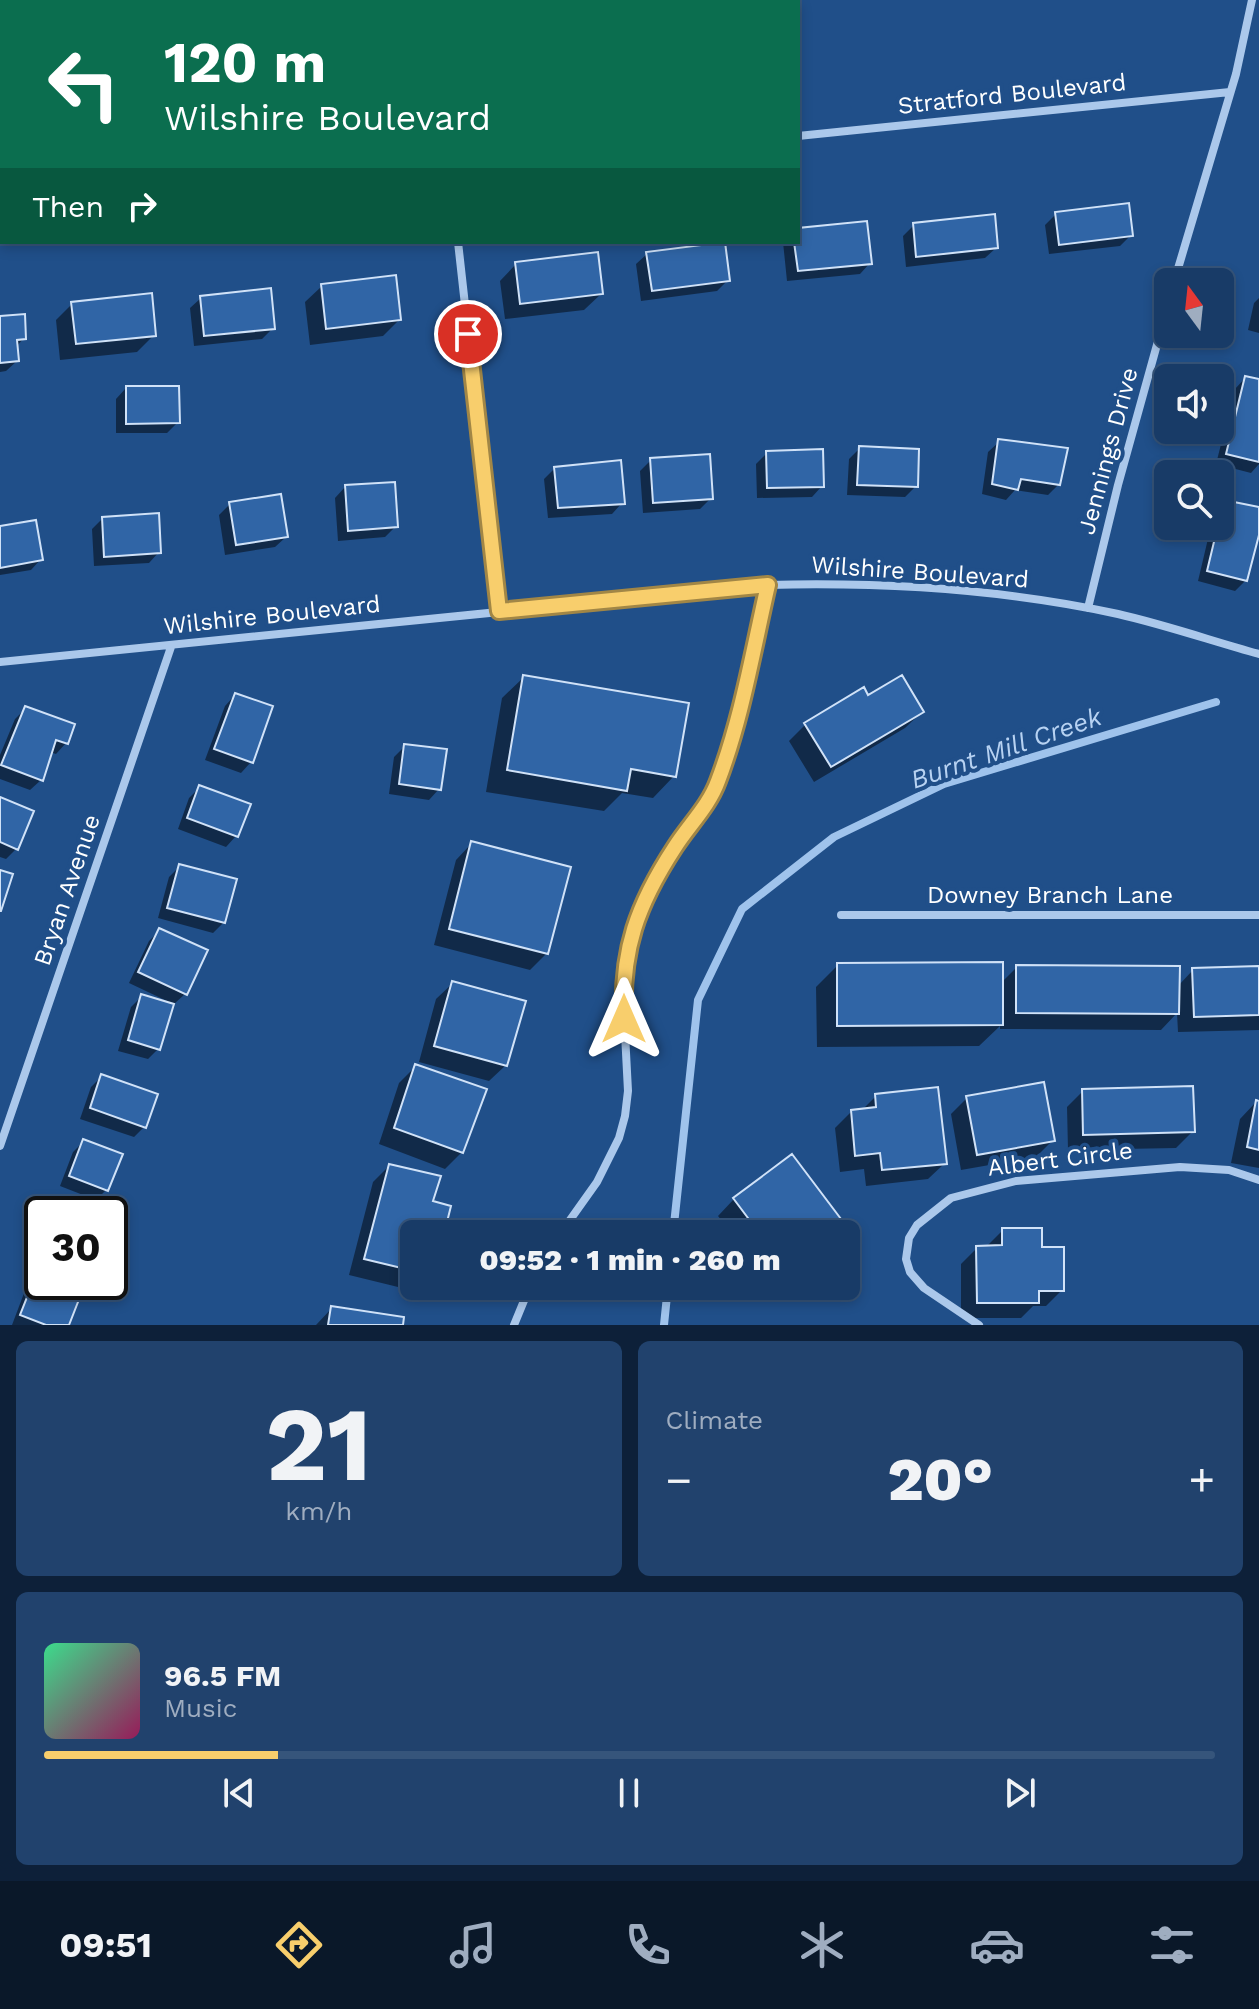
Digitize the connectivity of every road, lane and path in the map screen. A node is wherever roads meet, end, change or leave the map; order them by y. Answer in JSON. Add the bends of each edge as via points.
{"nodes":[{"id":1,"x":1252,"y":0,"type":"edge"},
{"id":2,"x":1230,"y":92,"type":"junction"},
{"id":3,"x":800,"y":136,"type":"edge"},
{"id":4,"x":458,"y":244,"type":"edge"},
{"id":5,"x":1178,"y":268,"type":"edge"},
{"id":6,"x":1156,"y":348,"type":"edge"},
{"id":7,"x":768,"y":585,"type":"junction"},
{"id":8,"x":1088,"y":608,"type":"junction"},
{"id":9,"x":499,"y":611,"type":"junction"},
{"id":10,"x":171,"y":647,"type":"junction"},
{"id":11,"x":1259,"y":654,"type":"edge"},
{"id":12,"x":0,"y":662,"type":"edge"},
{"id":13,"x":841,"y":915,"type":"dead end"},
{"id":14,"x":1259,"y":915,"type":"edge"},
{"id":15,"x":0,"y":1146,"type":"edge"},
{"id":16,"x":1259,"y":1180,"type":"edge"},
{"id":17,"x":570,"y":1220,"type":"edge"},
{"id":18,"x":524,"y":1300,"type":"edge"},
{"id":19,"x":514,"y":1325,"type":"edge"},
{"id":20,"x":979,"y":1325,"type":"edge"}],
"edges":[{"from":1,"to":2,"type":"street"},
{"from":2,"to":3,"type":"street","name":"Stratford Boulevard"},
{"from":2,"to":5,"type":"street"},
{"from":4,"to":9,"type":"street"},
{"from":6,"to":8,"type":"street","name":"Jennings Drive"},
{"from":7,"to":8,"type":"street","name":"Wilshire Boulevard","via":[[947,589]]},
{"from":7,"to":9,"type":"street","name":"Wilshire Boulevard"},
{"from":7,"to":17,"type":"street","via":[[718,782],[654,881],[628,943],[623,995],[625,1116],[597,1182]]},
{"from":8,"to":11,"type":"street","name":"Wilshire Boulevard"},
{"from":9,"to":10,"type":"street","name":"Wilshire Boulevard"},
{"from":10,"to":12,"type":"street","name":"Wilshire Boulevard"},
{"from":10,"to":15,"type":"street","name":"Bryan Avenue"},
{"from":13,"to":14,"type":"street","name":"Downey Branch Lane"},
{"from":16,"to":20,"type":"street","name":"Albert Circle","via":[[1229,1170],[1180,1167],[1016,1181],[951,1198],[917,1225],[906,1259],[924,1288]]},
{"from":18,"to":19,"type":"street"}]}
